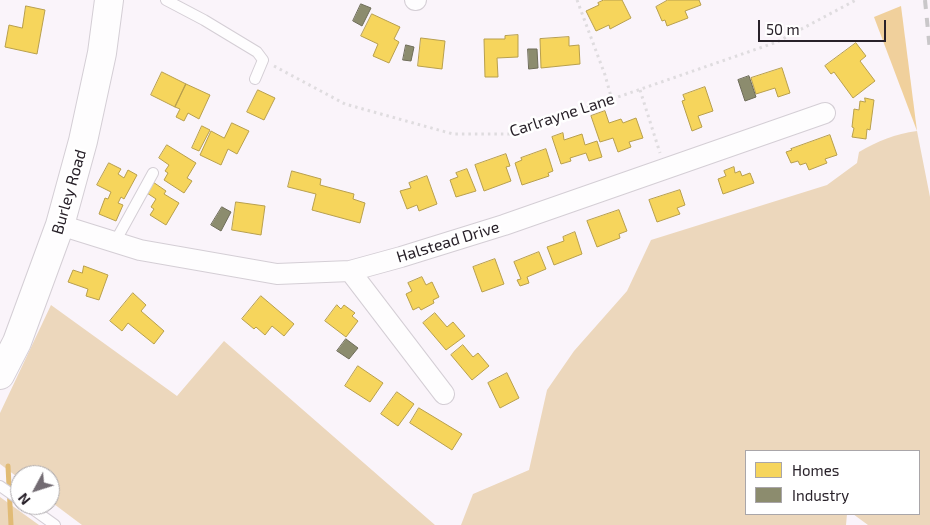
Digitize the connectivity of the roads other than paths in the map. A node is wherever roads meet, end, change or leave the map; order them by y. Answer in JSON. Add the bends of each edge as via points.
{"nodes":[{"id":1,"x":110,"y":0,"type":"edge"},
{"id":2,"x":166,"y":0,"type":"edge"},
{"id":3,"x":255,"y":79,"type":"dead end"},
{"id":4,"x":825,"y":112,"type":"dead end"},
{"id":5,"x":152,"y":174,"type":"dead end"},
{"id":6,"x":60,"y":225,"type":"junction"},
{"id":7,"x":115,"y":242,"type":"junction"},
{"id":8,"x":350,"y":271,"type":"junction"},
{"id":9,"x":0,"y":375,"type":"edge"},
{"id":10,"x":444,"y":394,"type":"dead end"},
{"id":11,"x":41,"y":515,"type":"edge"},
{"id":12,"x":55,"y":525,"type":"edge"}],
"edges":[{"from":1,"to":6,"type":"main road","name":"Burley Road","via":[[83,141]]},
{"from":2,"to":3,"type":"lane","via":[[257,52],[263,60]]},
{"from":4,"to":8,"type":"street","name":"Halstead Drive","via":[[504,225]]},
{"from":5,"to":7,"type":"lane"},
{"from":6,"to":7,"type":"street","name":"Halstead Drive"},
{"from":6,"to":9,"type":"main road","name":"Burley Road","via":[[17,342]]},
{"from":7,"to":8,"type":"street","name":"Halstead Drive","via":[[140,250],[277,274]]},
{"from":8,"to":10,"type":"street"},
{"from":11,"to":12,"type":"lane"}]}
